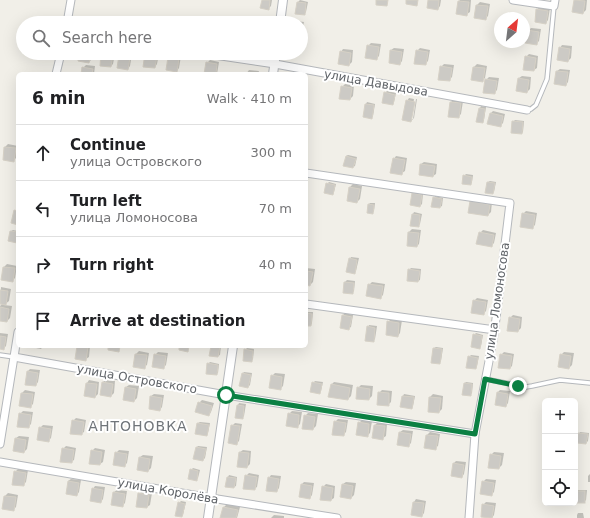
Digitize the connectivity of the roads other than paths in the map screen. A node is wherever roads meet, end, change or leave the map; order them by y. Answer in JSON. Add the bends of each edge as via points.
{"nodes":[{"id":1,"x":71,"y":0,"type":"edge"},
{"id":2,"x":283,"y":0,"type":"edge"},
{"id":3,"x":514,"y":0,"type":"edge"},
{"id":4,"x":554,"y":3,"type":"edge"},
{"id":5,"x":68,"y":16,"type":"edge"},
{"id":6,"x":281,"y":16,"type":"edge"},
{"id":7,"x":59,"y":60,"type":"edge"},
{"id":8,"x":248,"y":60,"type":"edge"},
{"id":9,"x":275,"y":60,"type":"edge"},
{"id":10,"x":275,"y":64,"type":"junction"},
{"id":11,"x":56,"y":72,"type":"edge"},
{"id":12,"x":273,"y":72,"type":"edge"},
{"id":13,"x":527,"y":110,"type":"joint"},
{"id":14,"x":308,"y":173,"type":"edge"},
{"id":15,"x":308,"y":304,"type":"edge"},
{"id":16,"x":495,"y":330,"type":"junction"},
{"id":17,"x":16,"y":345,"type":"edge"},
{"id":18,"x":233,"y":348,"type":"edge"},
{"id":19,"x":0,"y":355,"type":"edge"},
{"id":20,"x":14,"y":358,"type":"junction"},
{"id":21,"x":485,"y":379,"type":"junction"},
{"id":22,"x":590,"y":382,"type":"edge"},
{"id":23,"x":226,"y":395,"type":"junction"},
{"id":24,"x":475,"y":434,"type":"junction"},
{"id":25,"x":0,"y":444,"type":"edge"},
{"id":26,"x":0,"y":462,"type":"edge"},
{"id":27,"x":211,"y":498,"type":"junction"},
{"id":28,"x":208,"y":518,"type":"edge"},
{"id":29,"x":336,"y":518,"type":"edge"},
{"id":30,"x":469,"y":518,"type":"edge"}],
"edges":[{"from":1,"to":5,"type":"street"},
{"from":2,"to":6,"type":"street"},
{"from":3,"to":4,"type":"street"},
{"from":4,"to":13,"type":"lane","via":[[548,79],[536,105]]},
{"from":7,"to":11,"type":"street"},
{"from":8,"to":10,"type":"street","name":"улица Давыдова"},
{"from":9,"to":10,"type":"street"},
{"from":10,"to":12,"type":"street"},
{"from":10,"to":13,"type":"street","name":"улица Давыдова"},
{"from":14,"to":16,"type":"street","name":"улица Ломоносова","via":[[510,203]]},
{"from":15,"to":16,"type":"street"},
{"from":16,"to":21,"type":"street","name":"улица Ломоносова"},
{"from":17,"to":20,"type":"street"},
{"from":18,"to":23,"type":"street"},
{"from":19,"to":20,"type":"lane"},
{"from":20,"to":23,"type":"street","name":"улица Островского"},
{"from":20,"to":25,"type":"street"},
{"from":21,"to":22,"type":"lane","via":[[526,387],[560,380]]},
{"from":21,"to":24,"type":"street","name":"улица Ломоносова"},
{"from":23,"to":24,"type":"street","name":"улица Островского"},
{"from":23,"to":27,"type":"street"},
{"from":24,"to":30,"type":"street","name":"улица Ломоносова"},
{"from":26,"to":27,"type":"street","name":"улица Королёва"},
{"from":27,"to":28,"type":"street"},
{"from":27,"to":29,"type":"street","name":"улица Королёва"}]}
